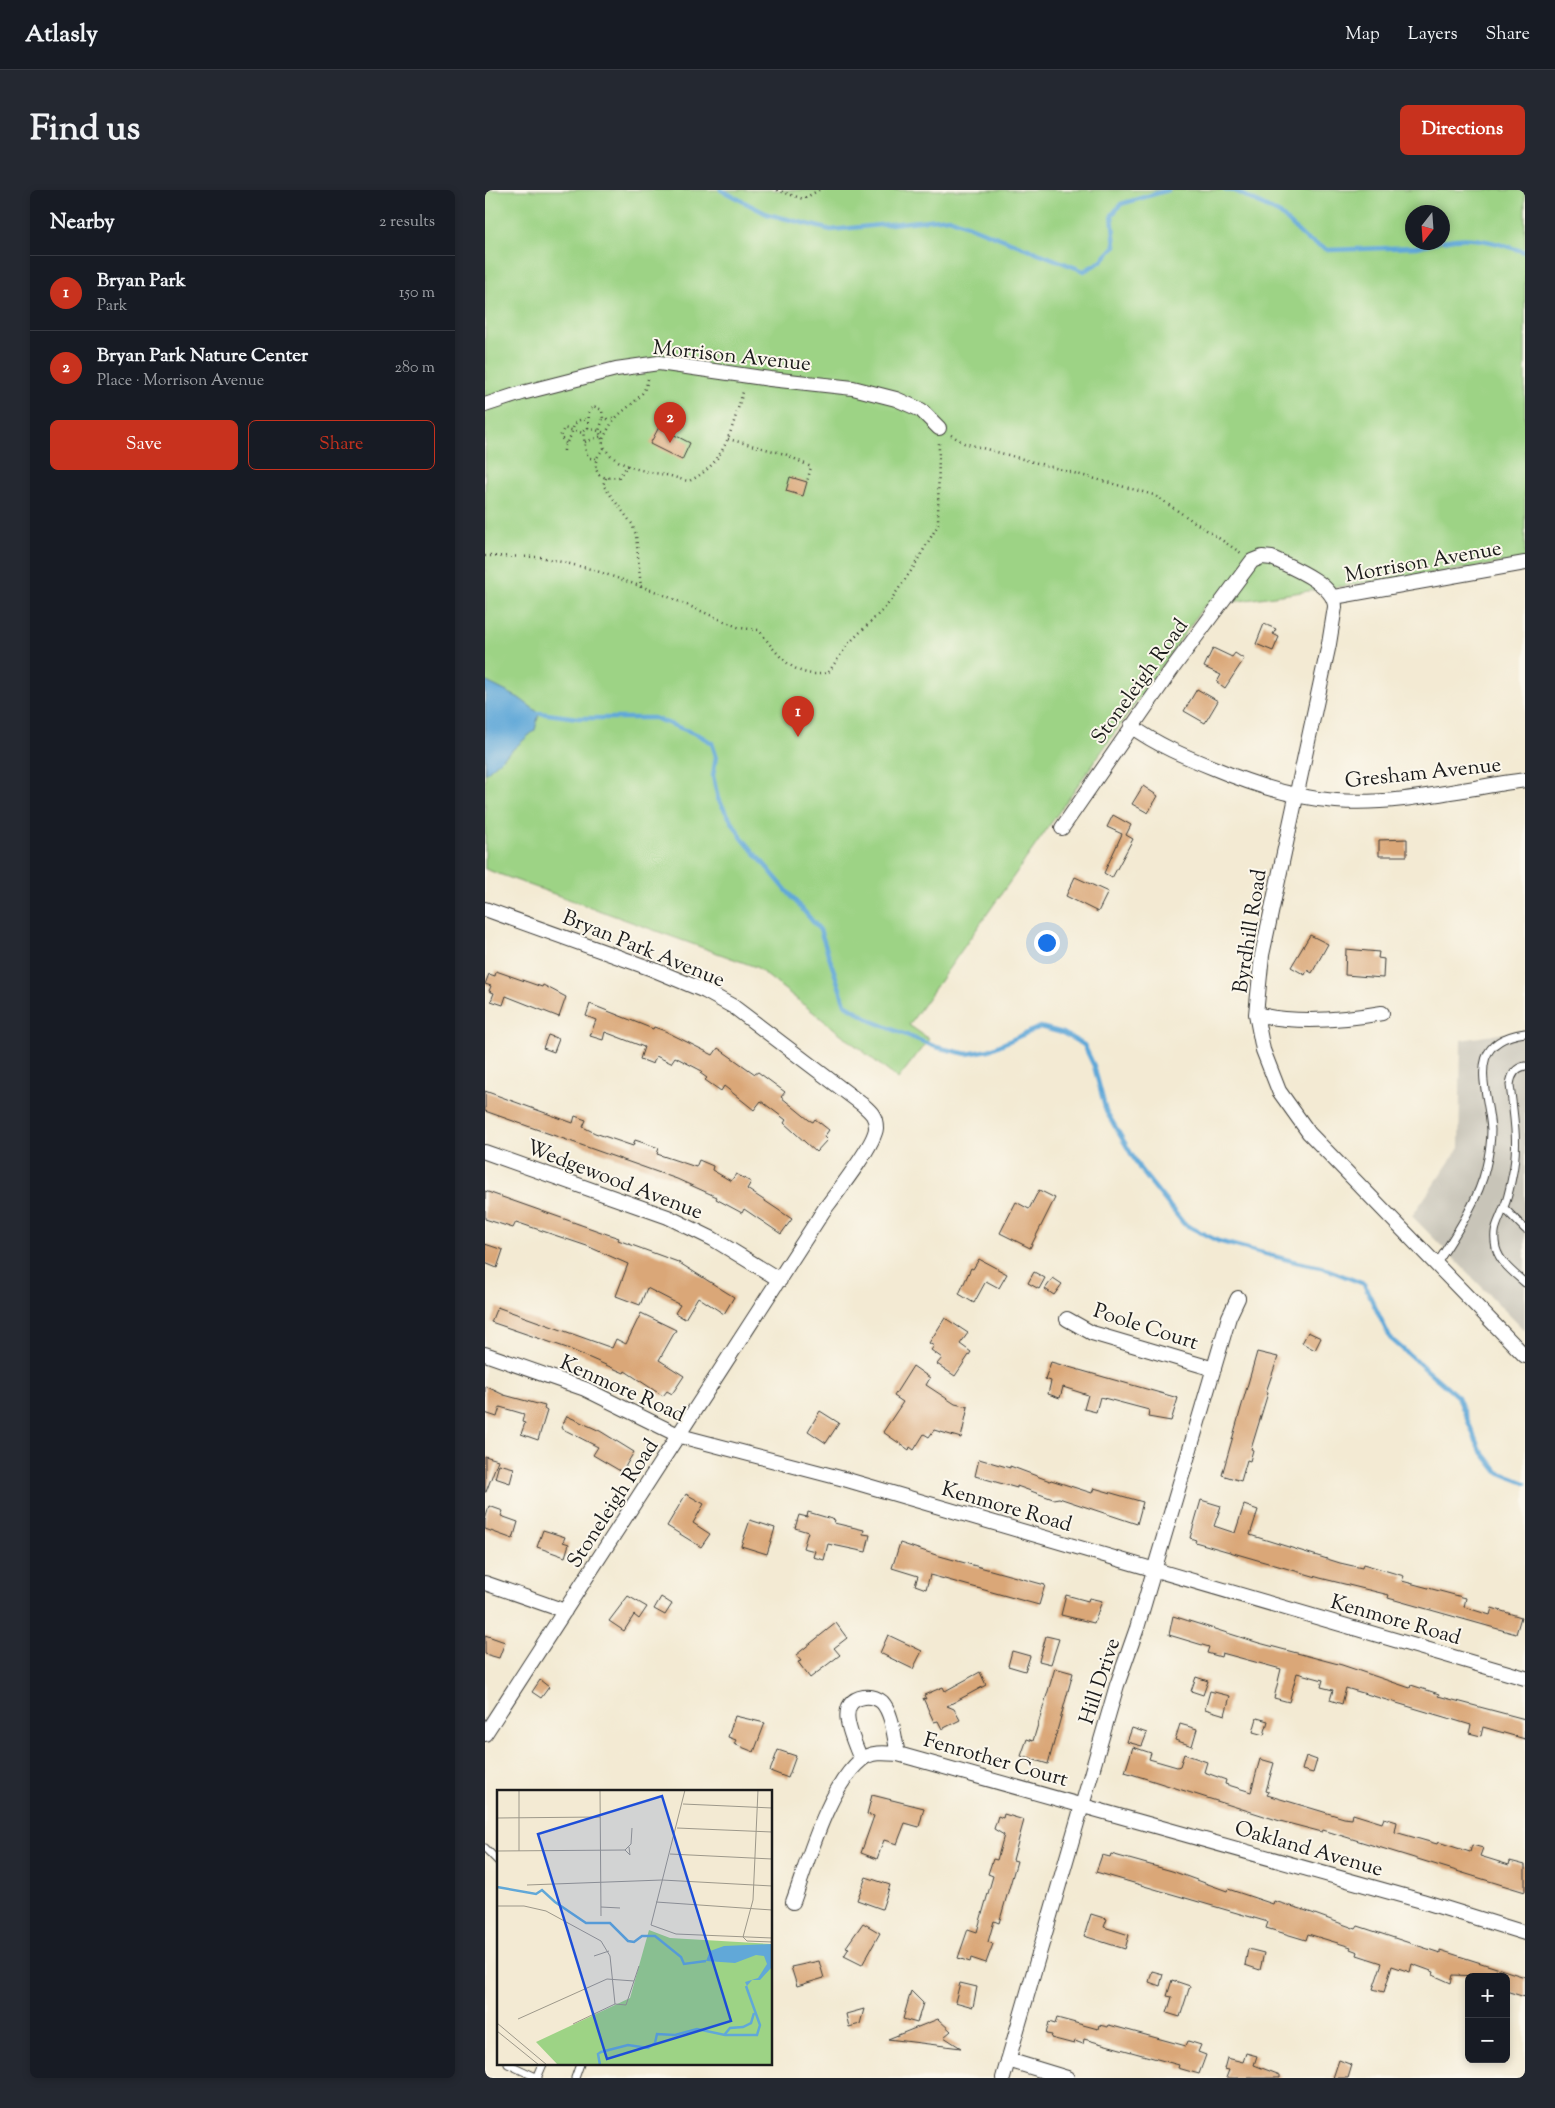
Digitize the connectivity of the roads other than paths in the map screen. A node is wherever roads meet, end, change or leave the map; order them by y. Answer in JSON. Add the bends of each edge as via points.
{"nodes":[{"id":1,"x":485,"y":405,"type":"edge"},
{"id":2,"x":939,"y":428,"type":"road end"},
{"id":3,"x":1252,"y":561,"type":"joint"},
{"id":4,"x":1525,"y":563,"type":"edge"},
{"id":5,"x":1334,"y":598,"type":"junction"},
{"id":6,"x":1131,"y":726,"type":"junction"},
{"id":7,"x":1525,"y":780,"type":"edge"},
{"id":8,"x":1295,"y":796,"type":"junction"},
{"id":9,"x":1062,"y":828,"type":"dead end"},
{"id":10,"x":485,"y":909,"type":"edge"},
{"id":11,"x":1382,"y":1013,"type":"dead end"},
{"id":12,"x":1257,"y":1014,"type":"junction"},
{"id":13,"x":1525,"y":1033,"type":"edge"},
{"id":14,"x":1525,"y":1066,"type":"edge"},
{"id":15,"x":874,"y":1114,"type":"joint"},
{"id":16,"x":485,"y":1152,"type":"edge"},
{"id":17,"x":1504,"y":1208,"type":"junction"},
{"id":18,"x":1525,"y":1229,"type":"edge"},
{"id":19,"x":1436,"y":1266,"type":"junction"},
{"id":20,"x":780,"y":1280,"type":"junction"},
{"id":21,"x":1525,"y":1283,"type":"edge"},
{"id":22,"x":1238,"y":1298,"type":"dead end"},
{"id":23,"x":1067,"y":1319,"type":"dead end"},
{"id":24,"x":485,"y":1354,"type":"edge"},
{"id":25,"x":1525,"y":1356,"type":"edge"},
{"id":26,"x":1214,"y":1369,"type":"junction"},
{"id":27,"x":680,"y":1436,"type":"junction"},
{"id":28,"x":1153,"y":1570,"type":"junction"},
{"id":29,"x":485,"y":1583,"type":"edge"},
{"id":30,"x":565,"y":1611,"type":"junction"},
{"id":31,"x":1525,"y":1678,"type":"edge"},
{"id":32,"x":485,"y":1734,"type":"edge"},
{"id":33,"x":898,"y":1754,"type":"junction"},
{"id":34,"x":861,"y":1760,"type":"junction"},
{"id":35,"x":1082,"y":1805,"type":"junction"},
{"id":36,"x":485,"y":1848,"type":"edge"},
{"id":37,"x":497,"y":1860,"type":"edge"},
{"id":38,"x":793,"y":1902,"type":"dead end"},
{"id":39,"x":1525,"y":1933,"type":"edge"},
{"id":40,"x":1008,"y":2060,"type":"junction"},
{"id":41,"x":510,"y":2066,"type":"edge"},
{"id":42,"x":542,"y":2066,"type":"edge"},
{"id":43,"x":579,"y":2066,"type":"edge"},
{"id":44,"x":538,"y":2078,"type":"edge"},
{"id":45,"x":575,"y":2078,"type":"edge"},
{"id":46,"x":1003,"y":2078,"type":"edge"},
{"id":47,"x":1067,"y":2078,"type":"edge"}],
"edges":[{"from":1,"to":2,"type":"street","name":"Morrison Avenue","via":[[615,368],[659,363],[853,388],[896,399],[921,410]]},
{"from":3,"to":5,"type":"street","name":"Morrison Avenue","via":[[1272,558],[1329,590]]},
{"from":3,"to":6,"type":"street","name":"Stoneleigh Road"},
{"from":4,"to":5,"type":"street","name":"Morrison Avenue"},
{"from":5,"to":8,"type":"street","name":"Byrdhill Road","via":[[1329,644]]},
{"from":6,"to":8,"type":"street","name":"Gresham Avenue","via":[[1177,753],[1241,779]]},
{"from":6,"to":9,"type":"street","name":"Stoneleigh Road"},
{"from":7,"to":8,"type":"street","name":"Gresham Avenue","via":[[1403,798],[1338,801]]},
{"from":8,"to":12,"type":"street","name":"Byrdhill Road","via":[[1261,955]]},
{"from":10,"to":15,"type":"street","name":"Bryan Park Avenue","via":[[652,969],[712,995],[734,1007]]},
{"from":11,"to":12,"type":"street","via":[[1322,1019]]},
{"from":12,"to":19,"type":"street","name":"Byrdhill Road","via":[[1267,1062],[1293,1113],[1338,1165]]},
{"from":13,"to":19,"type":"lane","via":[[1499,1041],[1488,1054],[1483,1067],[1482,1083],[1491,1128],[1486,1170],[1461,1228]]},
{"from":14,"to":17,"type":"lane","via":[[1515,1072],[1510,1085],[1517,1136]]},
{"from":15,"to":20,"type":"street","name":"Stoneleigh Road","via":[[875,1134]]},
{"from":16,"to":20,"type":"street","name":"Wedgewood Avenue","via":[[688,1225]]},
{"from":17,"to":18,"type":"lane"},
{"from":17,"to":21,"type":"lane","via":[[1494,1234],[1497,1250],[1504,1264]]},
{"from":19,"to":25,"type":"street","name":"Byrdhill Road"},
{"from":20,"to":27,"type":"street","name":"Stoneleigh Road"},
{"from":22,"to":26,"type":"street","name":"Hill Drive"},
{"from":23,"to":26,"type":"street","name":"Poole Court","via":[[1092,1332]]},
{"from":24,"to":27,"type":"street","name":"Kenmore Road","via":[[585,1389]]},
{"from":26,"to":28,"type":"street","name":"Hill Drive"},
{"from":27,"to":28,"type":"street","name":"Kenmore Road","via":[[797,1466]]},
{"from":27,"to":30,"type":"street","name":"Stoneleigh Road"},
{"from":28,"to":31,"type":"street","name":"Kenmore Road"},
{"from":28,"to":35,"type":"street","name":"Hill Drive"},
{"from":29,"to":30,"type":"street"},
{"from":30,"to":32,"type":"street","name":"Stoneleigh Road"},
{"from":33,"to":34,"type":"street","name":"Fenrother Court","via":[[874,1754]]},
{"from":33,"to":34,"type":"street","name":"Fenrother Court","via":[[888,1711],[881,1701],[867,1696],[852,1703],[847,1711],[848,1725]]},
{"from":33,"to":35,"type":"street","name":"Fenrother Court"},
{"from":34,"to":38,"type":"street","via":[[835,1792]]},
{"from":35,"to":39,"type":"street","name":"Oakland Avenue"},
{"from":35,"to":40,"type":"street","name":"Hill Drive"},
{"from":36,"to":37,"type":"lane"},
{"from":40,"to":46,"type":"street","name":"Hill Drive"},
{"from":40,"to":47,"type":"street"},
{"from":41,"to":44,"type":"lane"},
{"from":42,"to":44,"type":"lane"},
{"from":43,"to":45,"type":"lane"}]}
